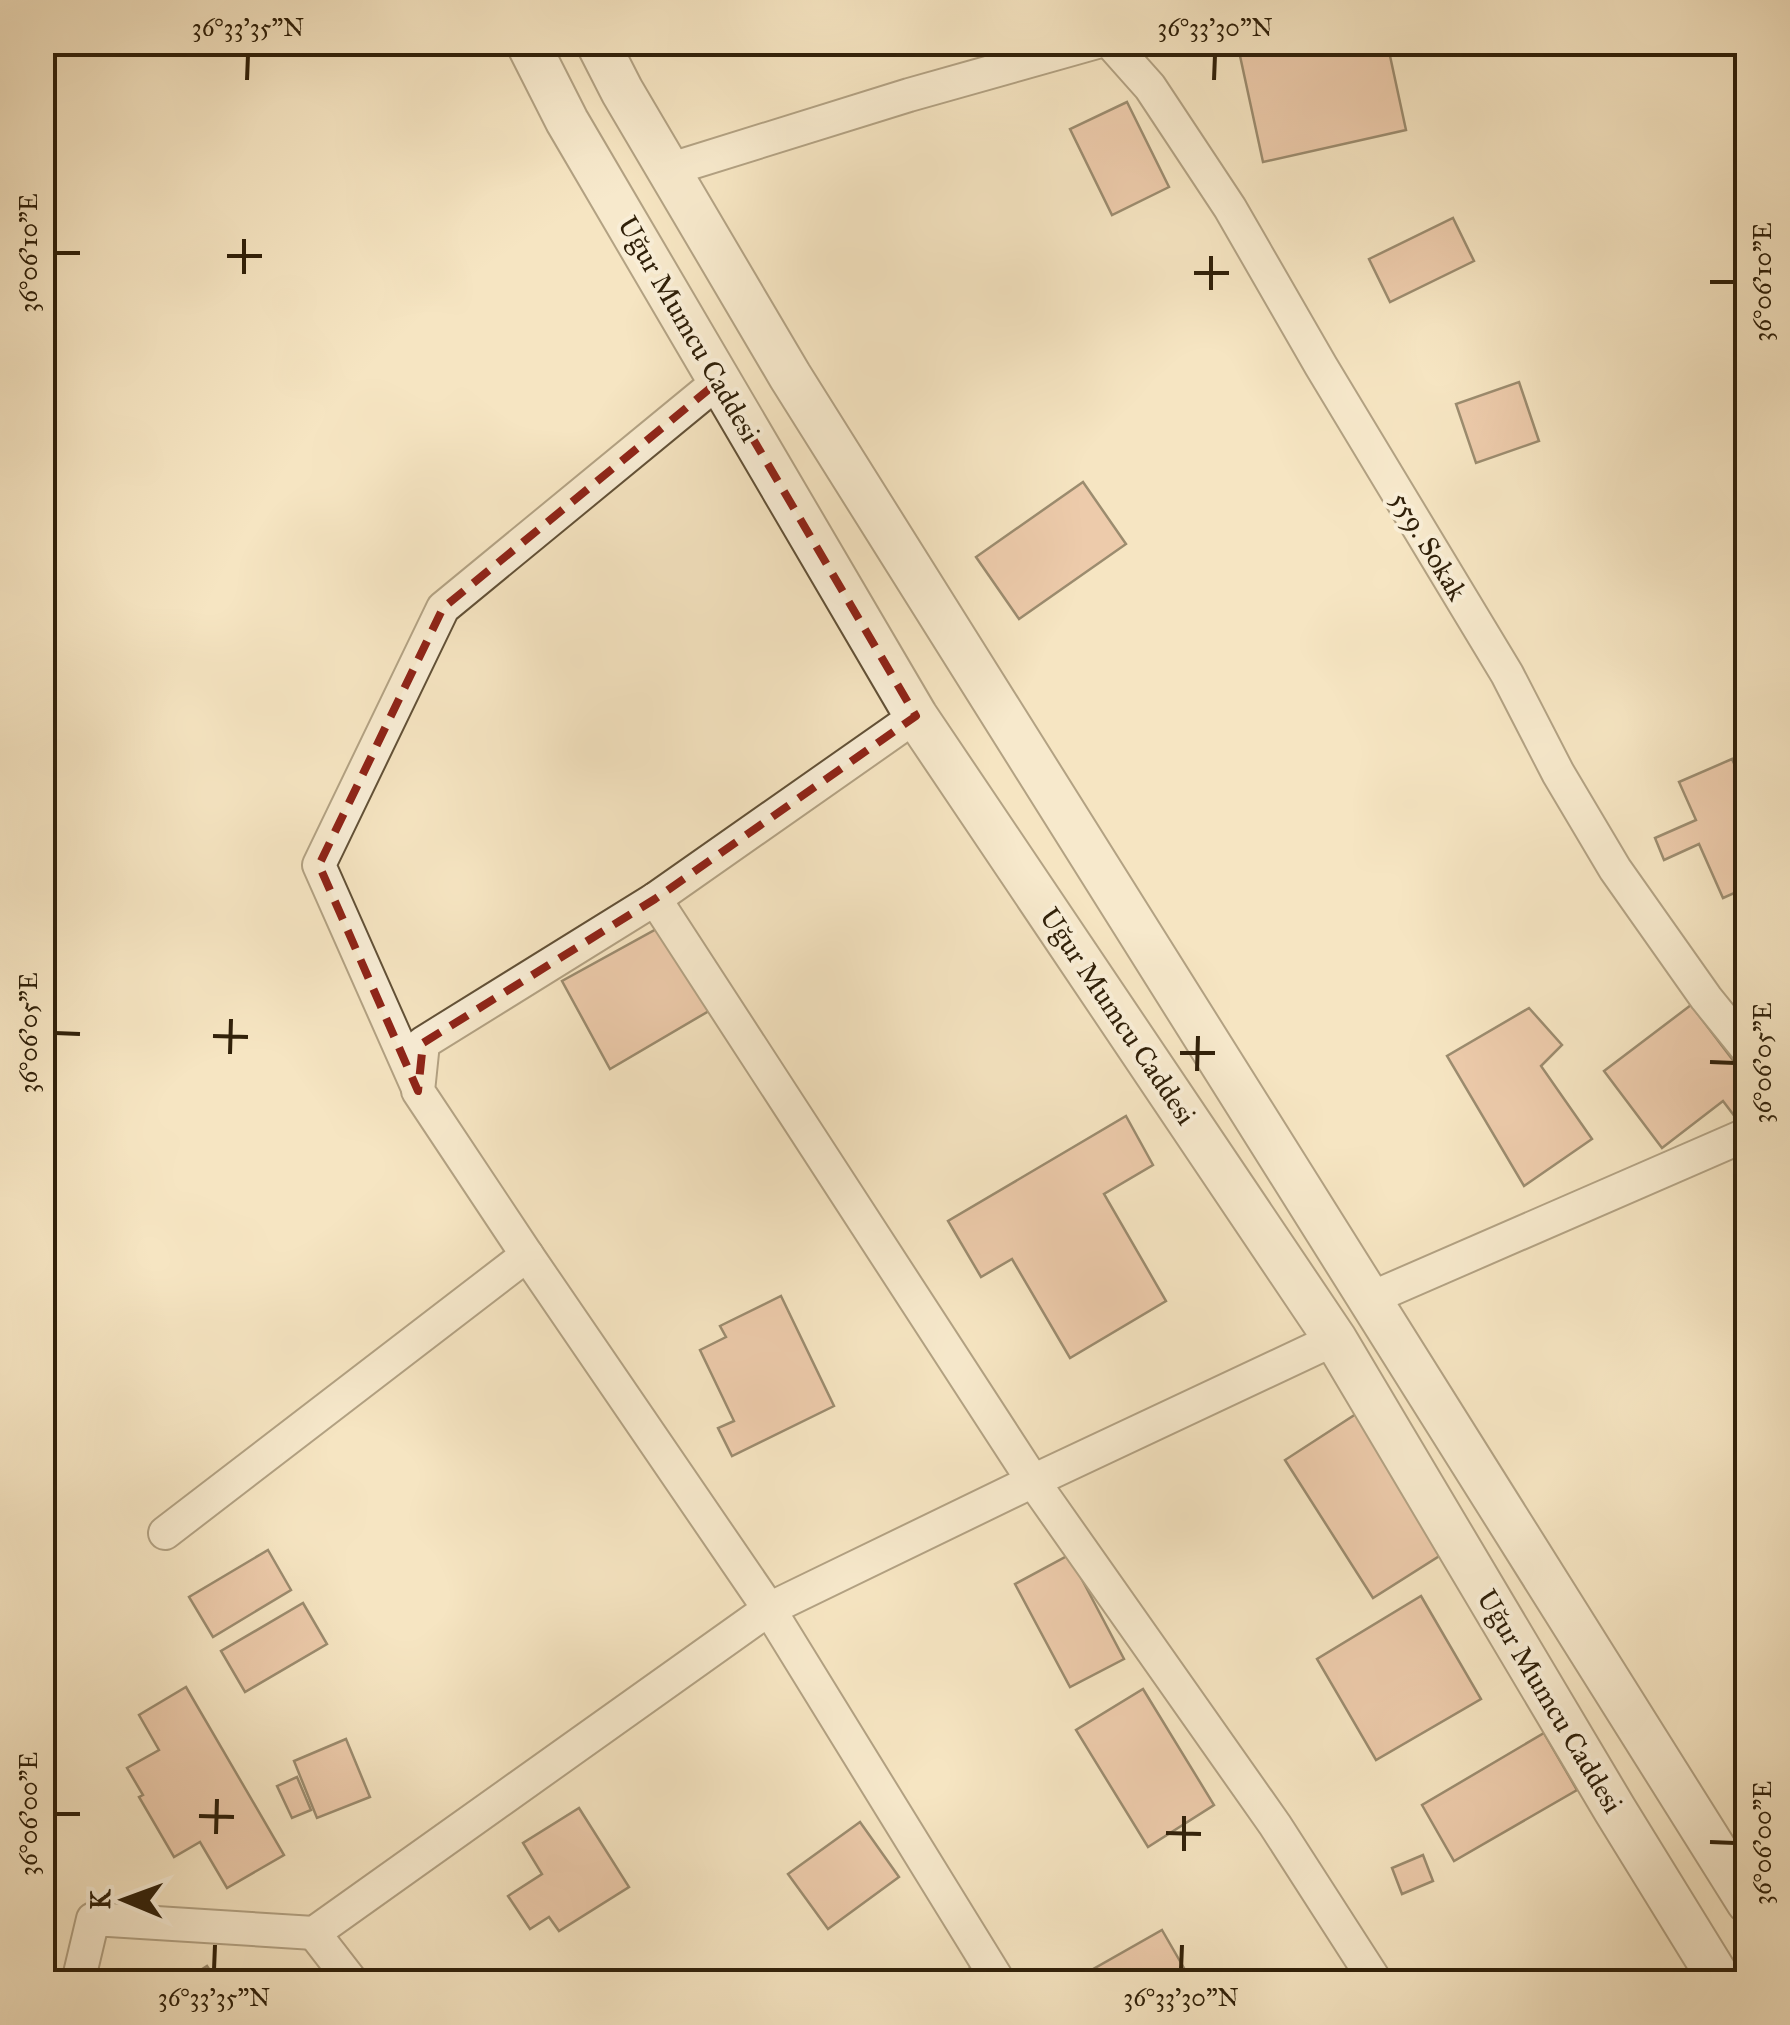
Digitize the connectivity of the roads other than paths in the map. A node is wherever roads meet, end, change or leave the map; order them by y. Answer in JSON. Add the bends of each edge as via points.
{"nodes":[{"id":1,"x":527,"y":42,"type":"edge"},
{"id":2,"x":598,"y":42,"type":"edge"},
{"id":3,"x":1097,"y":42,"type":"edge"},
{"id":4,"x":1110,"y":42,"type":"edge"},
{"id":5,"x":668,"y":170,"type":"junction"},
{"id":6,"x":719,"y":381,"type":"junction"},
{"id":7,"x":916,"y":716,"type":"junction"},
{"id":8,"x":655,"y":899,"type":"junction"},
{"id":9,"x":1748,"y":1050,"type":"edge"},
{"id":10,"x":418,"y":1090,"type":"junction"},
{"id":11,"x":1748,"y":1134,"type":"edge"},
{"id":12,"x":527,"y":1255,"type":"junction"},
{"id":13,"x":1369,"y":1299,"type":"junction"},
{"id":14,"x":1335,"y":1339,"type":"junction"},
{"id":15,"x":1033,"y":1480,"type":"junction"},
{"id":16,"x":165,"y":1534,"type":"dead end"},
{"id":17,"x":769,"y":1608,"type":"junction"},
{"id":18,"x":1748,"y":1902,"type":"edge"},
{"id":19,"x":314,"y":1933,"type":"junction"},
{"id":20,"x":78,"y":1982,"type":"edge"},
{"id":21,"x":352,"y":1982,"type":"edge"},
{"id":22,"x":998,"y":1982,"type":"edge"},
{"id":23,"x":1376,"y":1982,"type":"edge"},
{"id":24,"x":1721,"y":1982,"type":"edge"}],
"edges":[{"from":1,"to":6,"type":"street","name":"Uğur Mumcu Caddesi"},
{"from":2,"to":5,"type":"street","name":"Uğur Mumcu Caddesi"},
{"from":3,"to":5,"type":"street"},
{"from":4,"to":9,"type":"street","name":"559. Sokak","via":[[1150,87],[1230,208],[1615,869]]},
{"from":5,"to":13,"type":"street","name":"Uğur Mumcu Caddesi","via":[[790,376]]},
{"from":6,"to":7,"type":"street","name":"Uğur Mumcu Caddesi"},
{"from":6,"to":10,"type":"street","via":[[443,608],[318,865]]},
{"from":7,"to":8,"type":"street"},
{"from":7,"to":14,"type":"street","name":"Uğur Mumcu Caddesi"},
{"from":8,"to":10,"type":"street","via":[[423,1043]]},
{"from":8,"to":15,"type":"street"},
{"from":10,"to":12,"type":"street"},
{"from":11,"to":13,"type":"street"},
{"from":12,"to":16,"type":"street"},
{"from":12,"to":17,"type":"street"},
{"from":13,"to":18,"type":"street","name":"Uğur Mumcu Caddesi"},
{"from":14,"to":15,"type":"street"},
{"from":14,"to":24,"type":"street","name":"Uğur Mumcu Caddesi"},
{"from":15,"to":17,"type":"street"},
{"from":15,"to":23,"type":"street","via":[[1275,1825]]},
{"from":17,"to":19,"type":"street"},
{"from":17,"to":22,"type":"street"},
{"from":19,"to":20,"type":"street","via":[[93,1919]]},
{"from":19,"to":21,"type":"street"}]}
